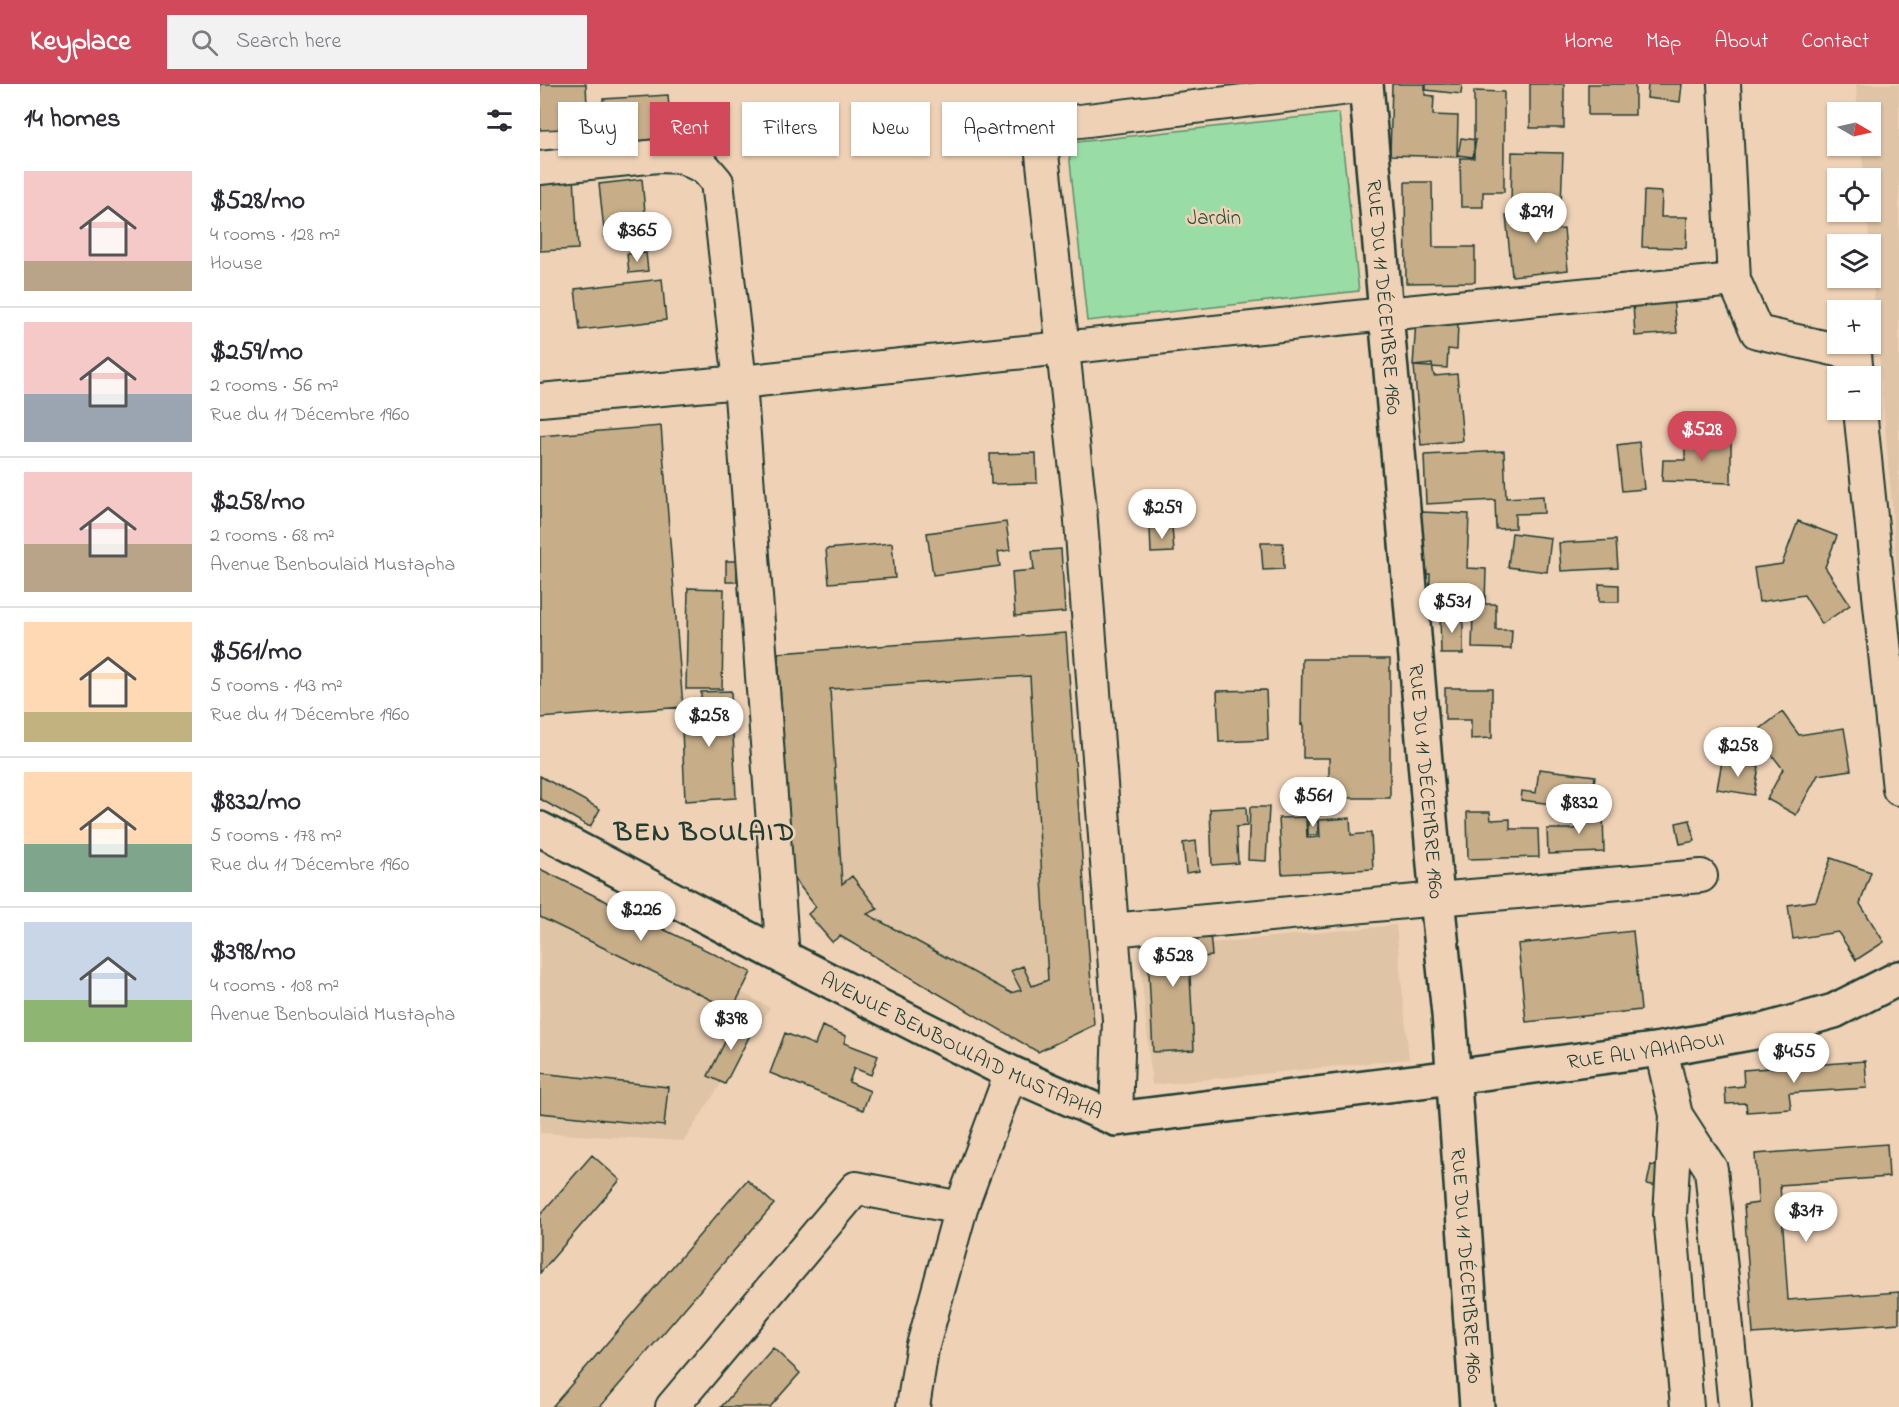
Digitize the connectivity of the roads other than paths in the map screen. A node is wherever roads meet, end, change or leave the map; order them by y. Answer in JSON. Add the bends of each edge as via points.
{"nodes":[{"id":1,"x":1724,"y":84,"type":"edge"},
{"id":2,"x":1366,"y":85,"type":"edge"},
{"id":3,"x":540,"y":168,"type":"edge"},
{"id":4,"x":1734,"y":280,"type":"junction"},
{"id":5,"x":1385,"y":314,"type":"junction"},
{"id":6,"x":1062,"y":348,"type":"junction"},
{"id":7,"x":1856,"y":366,"type":"edge"},
{"id":8,"x":740,"y":382,"type":"junction"},
{"id":9,"x":540,"y":400,"type":"edge"},
{"id":10,"x":1861,"y":420,"type":"edge"},
{"id":11,"x":1899,"y":789,"type":"edge"},
{"id":12,"x":540,"y":829,"type":"edge"},
{"id":13,"x":1701,"y":876,"type":"dead end"},
{"id":14,"x":1437,"y":899,"type":"junction"},
{"id":15,"x":1112,"y":930,"type":"junction"},
{"id":16,"x":783,"y":957,"type":"junction"},
{"id":17,"x":1899,"y":978,"type":"edge"},
{"id":18,"x":1661,"y":1049,"type":"junction"},
{"id":19,"x":1011,"y":1072,"type":"junction"},
{"id":20,"x":1453,"y":1077,"type":"junction"},
{"id":21,"x":1676,"y":1115,"type":"junction"},
{"id":22,"x":1116,"y":1119,"type":"junction"},
{"id":23,"x":960,"y":1208,"type":"junction"},
{"id":24,"x":672,"y":1407,"type":"edge"},
{"id":25,"x":913,"y":1407,"type":"edge"},
{"id":26,"x":1477,"y":1407,"type":"edge"},
{"id":27,"x":1687,"y":1407,"type":"edge"},
{"id":28,"x":1735,"y":1407,"type":"edge"}],
"edges":[{"from":1,"to":4,"type":"street"},
{"from":2,"to":5,"type":"main road","name":"RUE DU 11 DÉCEMBRE 1960"},
{"from":2,"to":6,"type":"street","via":[[1039,126]]},
{"from":3,"to":8,"type":"street","via":[[658,156],[682,157],[705,168],[717,182]]},
{"from":4,"to":5,"type":"street"},
{"from":4,"to":7,"type":"street","via":[[1757,332],[1855,354]]},
{"from":5,"to":6,"type":"street"},
{"from":5,"to":14,"type":"main road","name":"RUE DU 11 DÉCEMBRE 1960"},
{"from":6,"to":8,"type":"street"},
{"from":6,"to":15,"type":"street","via":[[1080,508]]},
{"from":8,"to":9,"type":"street"},
{"from":8,"to":16,"type":"street"},
{"from":10,"to":11,"type":"street"},
{"from":12,"to":16,"type":"main road","name":"AVENUE BENBOULAID MUSTAPHA"},
{"from":13,"to":14,"type":"street"},
{"from":14,"to":15,"type":"street"},
{"from":14,"to":20,"type":"main road","name":"RUE DU 11 DÉCEMBRE 1960"},
{"from":15,"to":22,"type":"street","via":[[1119,1020]]},
{"from":16,"to":19,"type":"main road","name":"AVENUE BENBOULAID MUSTAPHA"},
{"from":17,"to":18,"type":"main road","name":"RUE ALI YAHIAOUI","via":[[1834,1011],[1766,1030]]},
{"from":18,"to":20,"type":"main road","name":"RUE ALI YAHIAOUI"},
{"from":18,"to":21,"type":"street"},
{"from":19,"to":22,"type":"main road","name":"AVENUE BENBOULAID MUSTAPHA"},
{"from":19,"to":23,"type":"street"},
{"from":20,"to":22,"type":"main road","name":"AVENUE BENBOULAID MUSTAPHA"},
{"from":20,"to":26,"type":"main road","name":"RUE DU 11 DÉCEMBRE 1960"},
{"from":21,"to":27,"type":"street","via":[[1670,1215]]},
{"from":21,"to":28,"type":"street","via":[[1711,1169]]},
{"from":23,"to":24,"type":"street","via":[[856,1188]]},
{"from":23,"to":25,"type":"street","via":[[922,1349]]}]}
